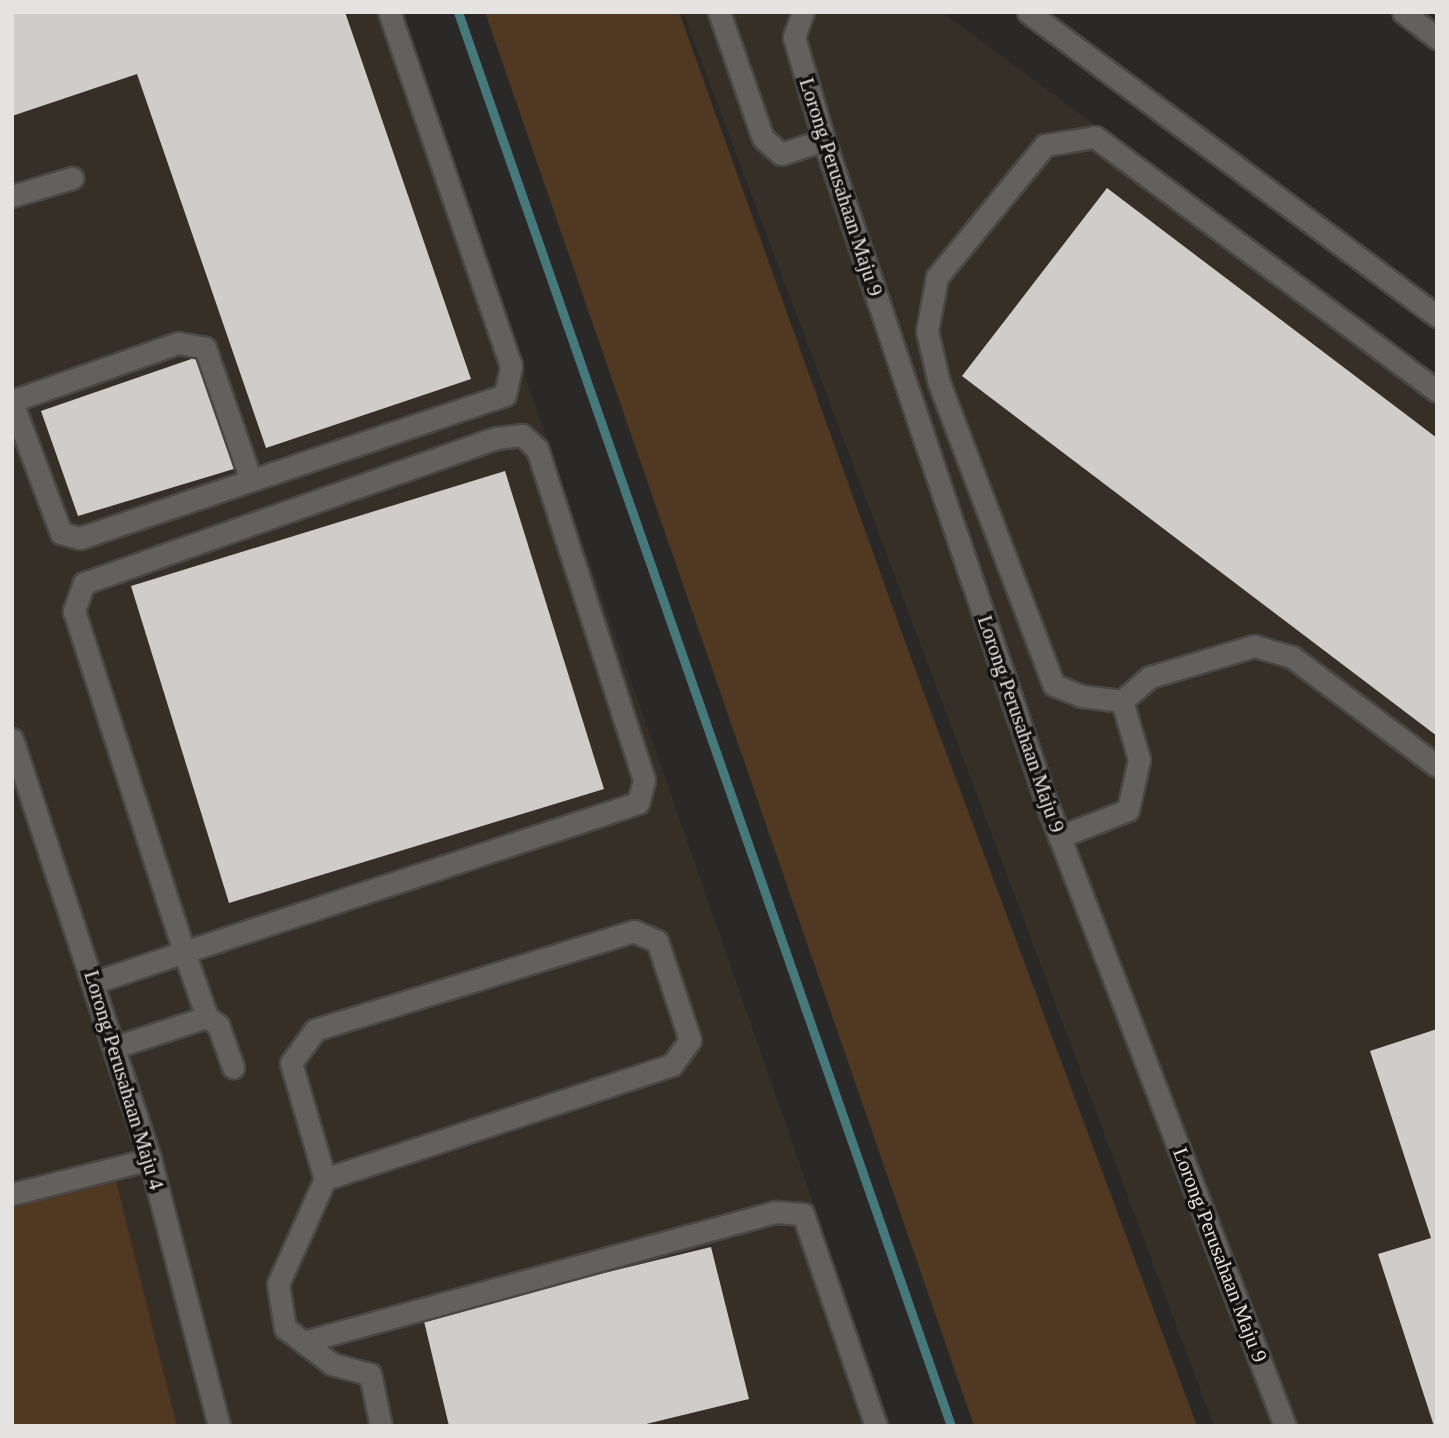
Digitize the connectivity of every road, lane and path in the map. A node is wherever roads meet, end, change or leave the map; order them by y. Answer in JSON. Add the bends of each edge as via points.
{"nodes":[{"id":1,"x":389,"y":12,"type":"edge"},
{"id":2,"x":719,"y":12,"type":"edge"},
{"id":3,"x":803,"y":12,"type":"edge"},
{"id":4,"x":1028,"y":12,"type":"edge"},
{"id":5,"x":1403,"y":12,"type":"edge"},
{"id":6,"x":1437,"y":38,"type":"edge"},
{"id":7,"x":824,"y":140,"type":"junction"},
{"id":8,"x":72,"y":178,"type":"dead end"},
{"id":9,"x":12,"y":196,"type":"edge"},
{"id":10,"x":1437,"y":316,"type":"edge"},
{"id":11,"x":1437,"y":391,"type":"edge"},
{"id":12,"x":12,"y":401,"type":"edge"},
{"id":13,"x":251,"y":480,"type":"junction"},
{"id":14,"x":1122,"y":701,"type":"junction"},
{"id":15,"x":12,"y":738,"type":"edge"},
{"id":16,"x":1437,"y":766,"type":"edge"},
{"id":17,"x":1059,"y":837,"type":"junction"},
{"id":18,"x":184,"y":952,"type":"junction"},
{"id":19,"x":95,"y":982,"type":"junction"},
{"id":20,"x":207,"y":1017,"type":"junction"},
{"id":21,"x":115,"y":1047,"type":"junction"},
{"id":22,"x":233,"y":1067,"type":"dead end"},
{"id":23,"x":150,"y":1159,"type":"junction"},
{"id":24,"x":325,"y":1179,"type":"junction"},
{"id":25,"x":12,"y":1194,"type":"edge"},
{"id":26,"x":303,"y":1342,"type":"junction"},
{"id":27,"x":219,"y":1426,"type":"edge"},
{"id":28,"x":382,"y":1426,"type":"edge"},
{"id":29,"x":876,"y":1426,"type":"edge"},
{"id":30,"x":1285,"y":1426,"type":"edge"}],
"edges":[{"from":1,"to":13,"type":"street","via":[[511,366],[505,395]]},
{"from":2,"to":7,"type":"street","via":[[763,138],[781,154]]},
{"from":3,"to":7,"type":"street","name":"Lorong Perusahaan Maju 9","via":[[794,37]]},
{"from":4,"to":10,"type":"street"},
{"from":5,"to":6,"type":"street"},
{"from":7,"to":17,"type":"street","name":"Lorong Perusahaan Maju 9"},
{"from":8,"to":9,"type":"street"},
{"from":11,"to":14,"type":"street","via":[[1095,136],[1045,145],[937,277],[927,331],[939,383],[1054,685],[1081,696]]},
{"from":12,"to":13,"type":"street","via":[[61,533],[80,538]]},
{"from":12,"to":13,"type":"street","via":[[178,343],[205,348]]},
{"from":14,"to":16,"type":"street","via":[[1150,677],[1254,646],[1292,657]]},
{"from":14,"to":17,"type":"street","via":[[1139,759],[1128,810]]},
{"from":15,"to":19,"type":"street","name":"Lorong Perusahaan Maju 4"},
{"from":17,"to":30,"type":"street","name":"Lorong Perusahaan Maju 9"},
{"from":18,"to":18,"type":"street","via":[[74,611],[85,583],[496,438],[522,435],[537,449],[644,780],[638,803]]},
{"from":18,"to":19,"type":"street"},
{"from":18,"to":20,"type":"street"},
{"from":19,"to":21,"type":"street","name":"Lorong Perusahaan Maju 4"},
{"from":20,"to":21,"type":"street"},
{"from":20,"to":22,"type":"street","via":[[218,1025]]},
{"from":21,"to":23,"type":"street","name":"Lorong Perusahaan Maju 4"},
{"from":23,"to":25,"type":"street"},
{"from":23,"to":27,"type":"street","name":"Lorong Perusahaan Maju 4"},
{"from":24,"to":24,"type":"street","via":[[291,1063],[315,1030],[634,931],[657,941],[690,1040],[672,1065]]},
{"from":24,"to":26,"type":"street","via":[[278,1283],[285,1328]]},
{"from":26,"to":28,"type":"street","via":[[332,1364],[370,1374]]},
{"from":26,"to":29,"type":"street","via":[[775,1212],[803,1214]]}]}
